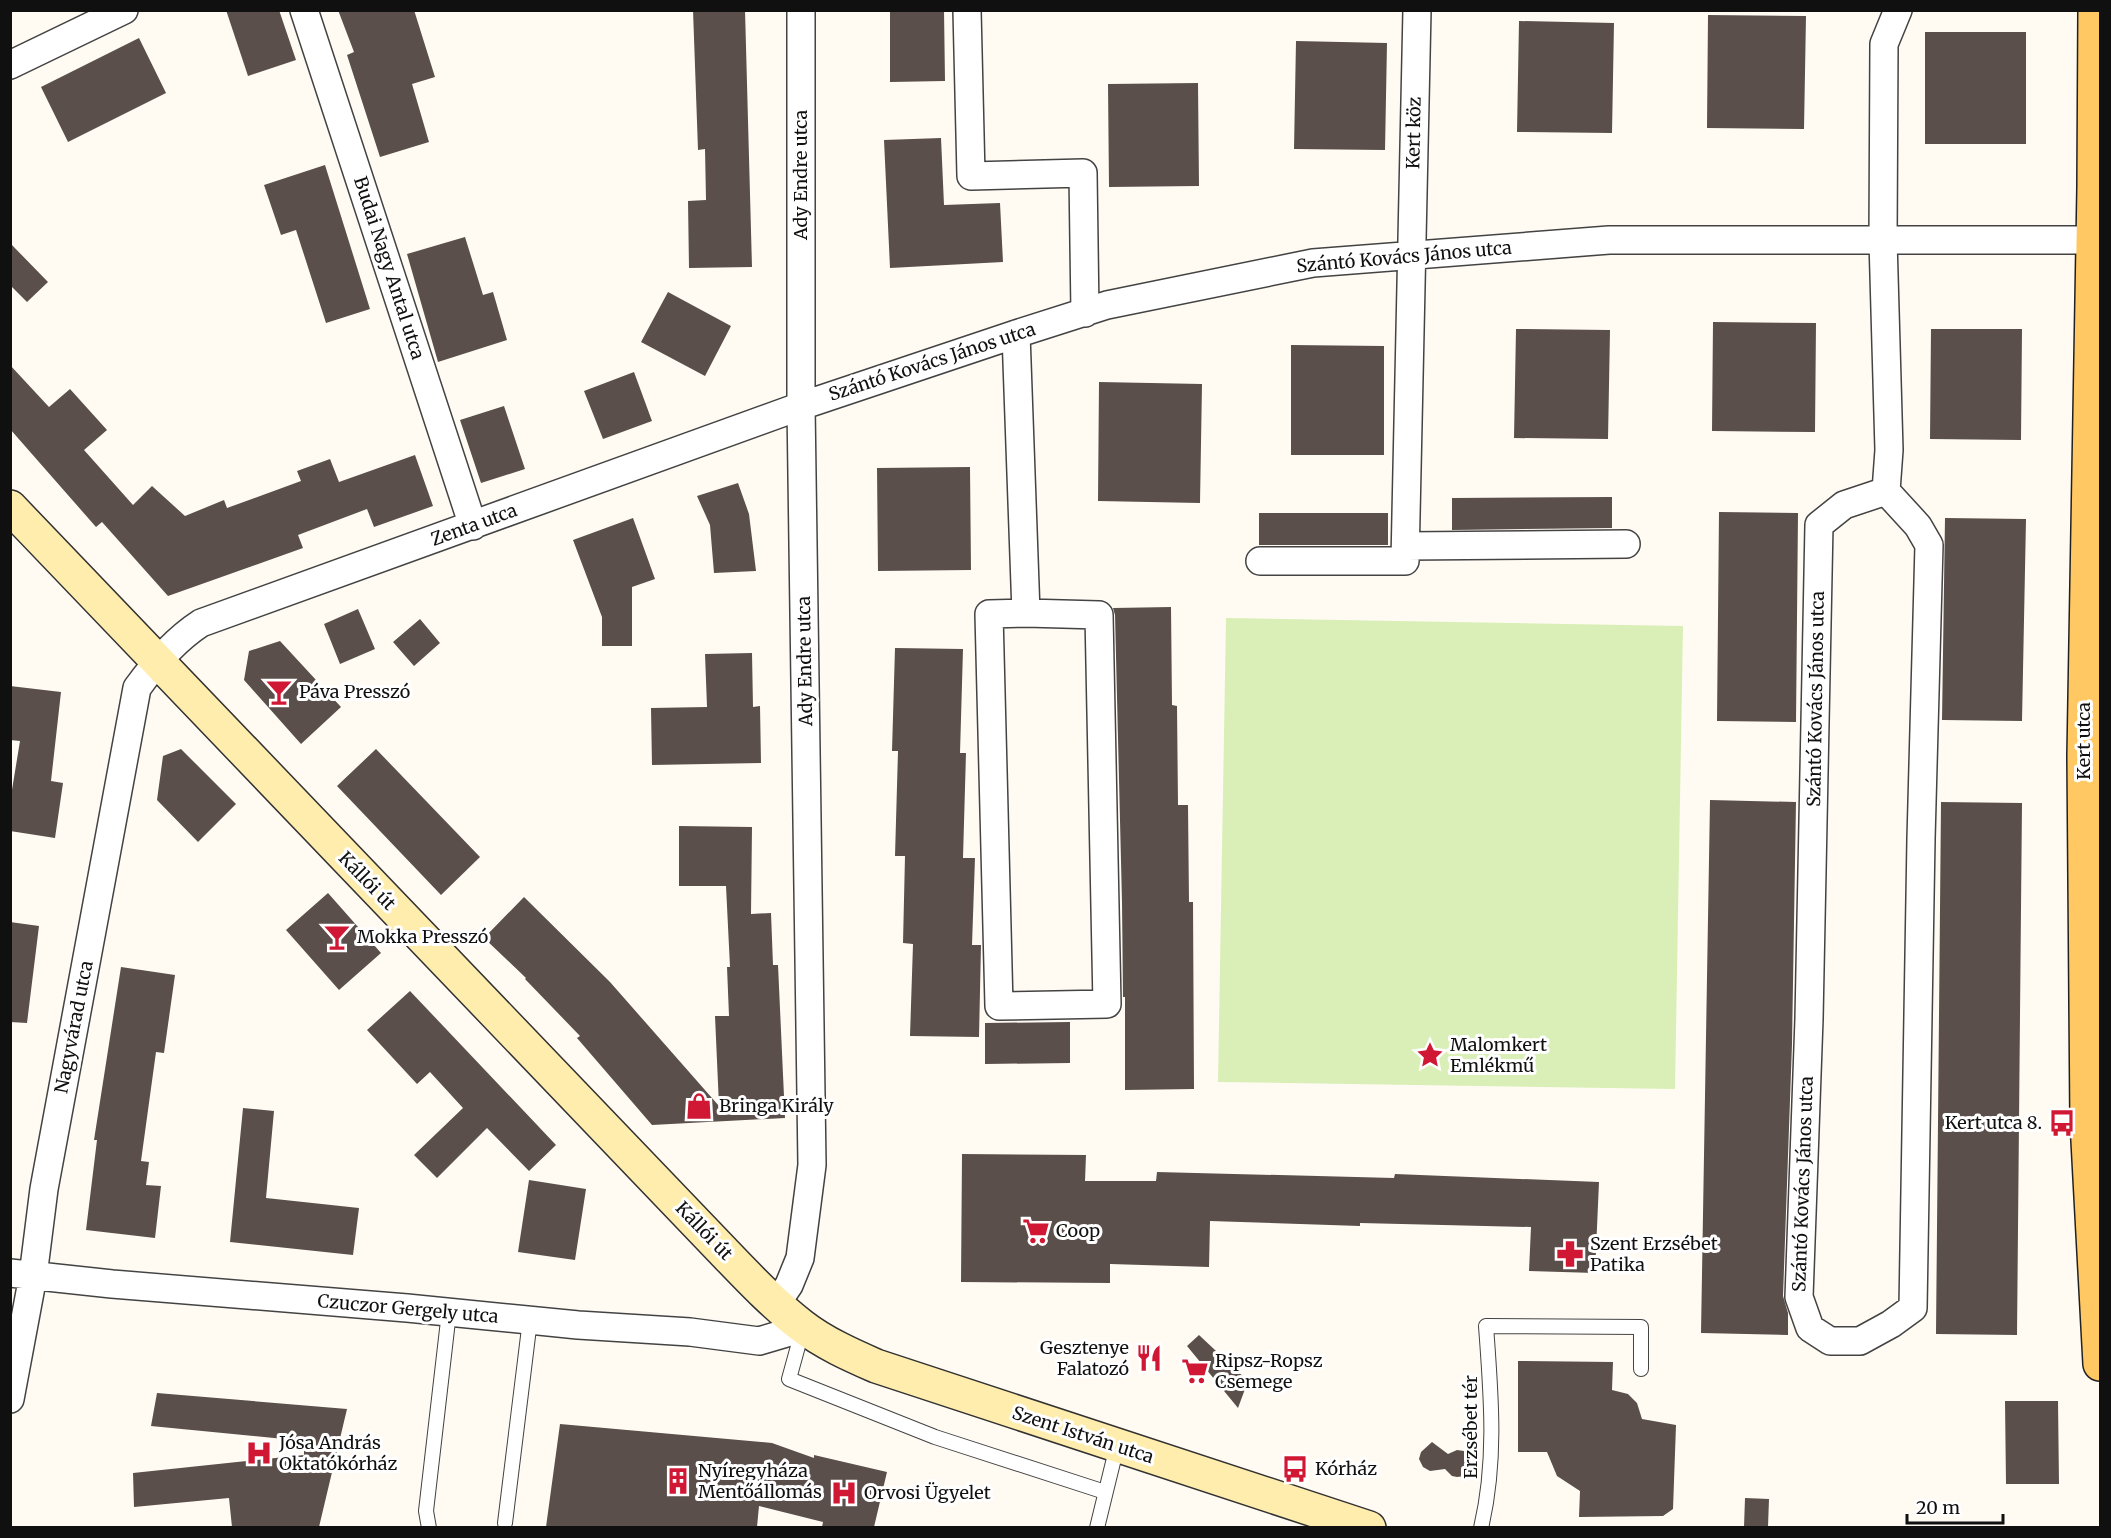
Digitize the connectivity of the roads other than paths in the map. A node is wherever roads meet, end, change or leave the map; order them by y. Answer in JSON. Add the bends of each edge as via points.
{"nodes":[{"id":1,"x":124,"y":10,"type":"edge"},
{"id":2,"x":304,"y":10,"type":"edge"},
{"id":3,"x":801,"y":10,"type":"edge"},
{"id":4,"x":967,"y":10,"type":"edge"},
{"id":5,"x":1417,"y":10,"type":"edge"},
{"id":6,"x":1898,"y":10,"type":"edge"},
{"id":7,"x":2095,"y":10,"type":"edge"},
{"id":8,"x":10,"y":65,"type":"edge"},
{"id":9,"x":1883,"y":240,"type":"junction"},
{"id":10,"x":2092,"y":240,"type":"junction"},
{"id":11,"x":1411,"y":255,"type":"junction"},
{"id":12,"x":1085,"y":313,"type":"junction"},
{"id":13,"x":1016,"y":334,"type":"junction"},
{"id":14,"x":801,"y":406,"type":"junction"},
{"id":15,"x":1886,"y":491,"type":"junction"},
{"id":16,"x":10,"y":507,"type":"edge"},
{"id":17,"x":473,"y":526,"type":"junction"},
{"id":18,"x":1626,"y":544,"type":"dead end"},
{"id":19,"x":1406,"y":546,"type":"junction"},
{"id":20,"x":1260,"y":561,"type":"dead end"},
{"id":21,"x":1026,"y":613,"type":"junction"},
{"id":22,"x":157,"y":661,"type":"junction"},
{"id":23,"x":22,"y":1275,"type":"edge"},
{"id":24,"x":776,"y":1305,"type":"junction"},
{"id":25,"x":449,"y":1312,"type":"junction"},
{"id":26,"x":530,"y":1320,"type":"junction"},
{"id":27,"x":803,"y":1328,"type":"junction"},
{"id":28,"x":2100,"y":1364,"type":"edge"},
{"id":29,"x":1641,"y":1369,"type":"dead end"},
{"id":30,"x":10,"y":1399,"type":"edge"},
{"id":31,"x":1117,"y":1446,"type":"junction"},
{"id":32,"x":1105,"y":1492,"type":"junction"},
{"id":33,"x":506,"y":1523,"type":"dead end"},
{"id":34,"x":429,"y":1527,"type":"edge"},
{"id":35,"x":1096,"y":1527,"type":"edge"},
{"id":36,"x":1369,"y":1527,"type":"edge"},
{"id":37,"x":1481,"y":1527,"type":"edge"}],
"edges":[{"from":1,"to":8,"type":"street"},
{"from":2,"to":17,"type":"street","name":"Budai Nagy Antal utca"},
{"from":3,"to":14,"type":"street","name":"Ady Endre utca"},
{"from":4,"to":12,"type":"street","via":[[971,176],[1083,173]]},
{"from":5,"to":11,"type":"street","name":"Kert köz"},
{"from":6,"to":9,"type":"street","via":[[1884,44]]},
{"from":7,"to":10,"type":"main road","name":"Kert utca"},
{"from":9,"to":10,"type":"street","name":"Szántó Kovács János utca"},
{"from":9,"to":11,"type":"street","name":"Szántó Kovács János utca","via":[[1609,240]]},
{"from":9,"to":15,"type":"street","via":[[1889,450]]},
{"from":10,"to":28,"type":"main road","name":"Kert utca","via":[[2084,780],[2087,1122]]},
{"from":11,"to":12,"type":"street","name":"Szántó Kovács János utca","via":[[1313,263],[1107,305]]},
{"from":11,"to":19,"type":"street","name":"Kert köz"},
{"from":12,"to":13,"type":"street","name":"Szántó Kovács János utca"},
{"from":13,"to":14,"type":"street","name":"Szántó Kovács János utca"},
{"from":13,"to":21,"type":"street"},
{"from":14,"to":17,"type":"street","name":"Zenta utca"},
{"from":14,"to":24,"type":"street","name":"Ady Endre utca","via":[[812,1165],[800,1258]]},
{"from":15,"to":15,"type":"street","name":"Szántó Kovács János utca","via":[[1918,526],[1929,545],[1913,1308],[1860,1341],[1830,1341],[1810,1328],[1798,1297],[1809,1019],[1820,525],[1844,505]]},
{"from":16,"to":22,"type":"main road","name":"Kállói út"},
{"from":17,"to":22,"type":"street","name":"Zenta utca","via":[[201,623]]},
{"from":18,"to":19,"type":"street"},
{"from":19,"to":20,"type":"street","via":[[1405,561]]},
{"from":21,"to":21,"type":"street","via":[[989,614],[999,1006],[1107,1004],[1099,615]]},
{"from":22,"to":23,"type":"street","name":"Nagyvárad utca","via":[[137,688],[44,1189]]},
{"from":22,"to":24,"type":"main road","name":"Kállói út"},
{"from":23,"to":25,"type":"street","name":"Czuczor Gergely utca"},
{"from":23,"to":30,"type":"street","name":"Nagyvárad utca"},
{"from":24,"to":27,"type":"main road","name":"Kállói út"},
{"from":25,"to":26,"type":"street","name":"Czuczor Gergely utca"},
{"from":25,"to":34,"type":"lane","via":[[426,1511]]},
{"from":26,"to":27,"type":"street","name":"Czuczor Gergely utca","via":[[759,1341]]},
{"from":26,"to":33,"type":"lane"},
{"from":27,"to":31,"type":"main road","name":"Szent István utca","via":[[876,1366]]},
{"from":27,"to":32,"type":"lane","via":[[789,1379],[935,1437]]},
{"from":29,"to":37,"type":"lane","name":"Erzsébet tér","via":[[1641,1327],[1486,1326],[1492,1408],[1491,1466]]},
{"from":31,"to":32,"type":"lane"},
{"from":31,"to":36,"type":"main road","name":"Szent István utca"},
{"from":32,"to":35,"type":"lane"}]}
